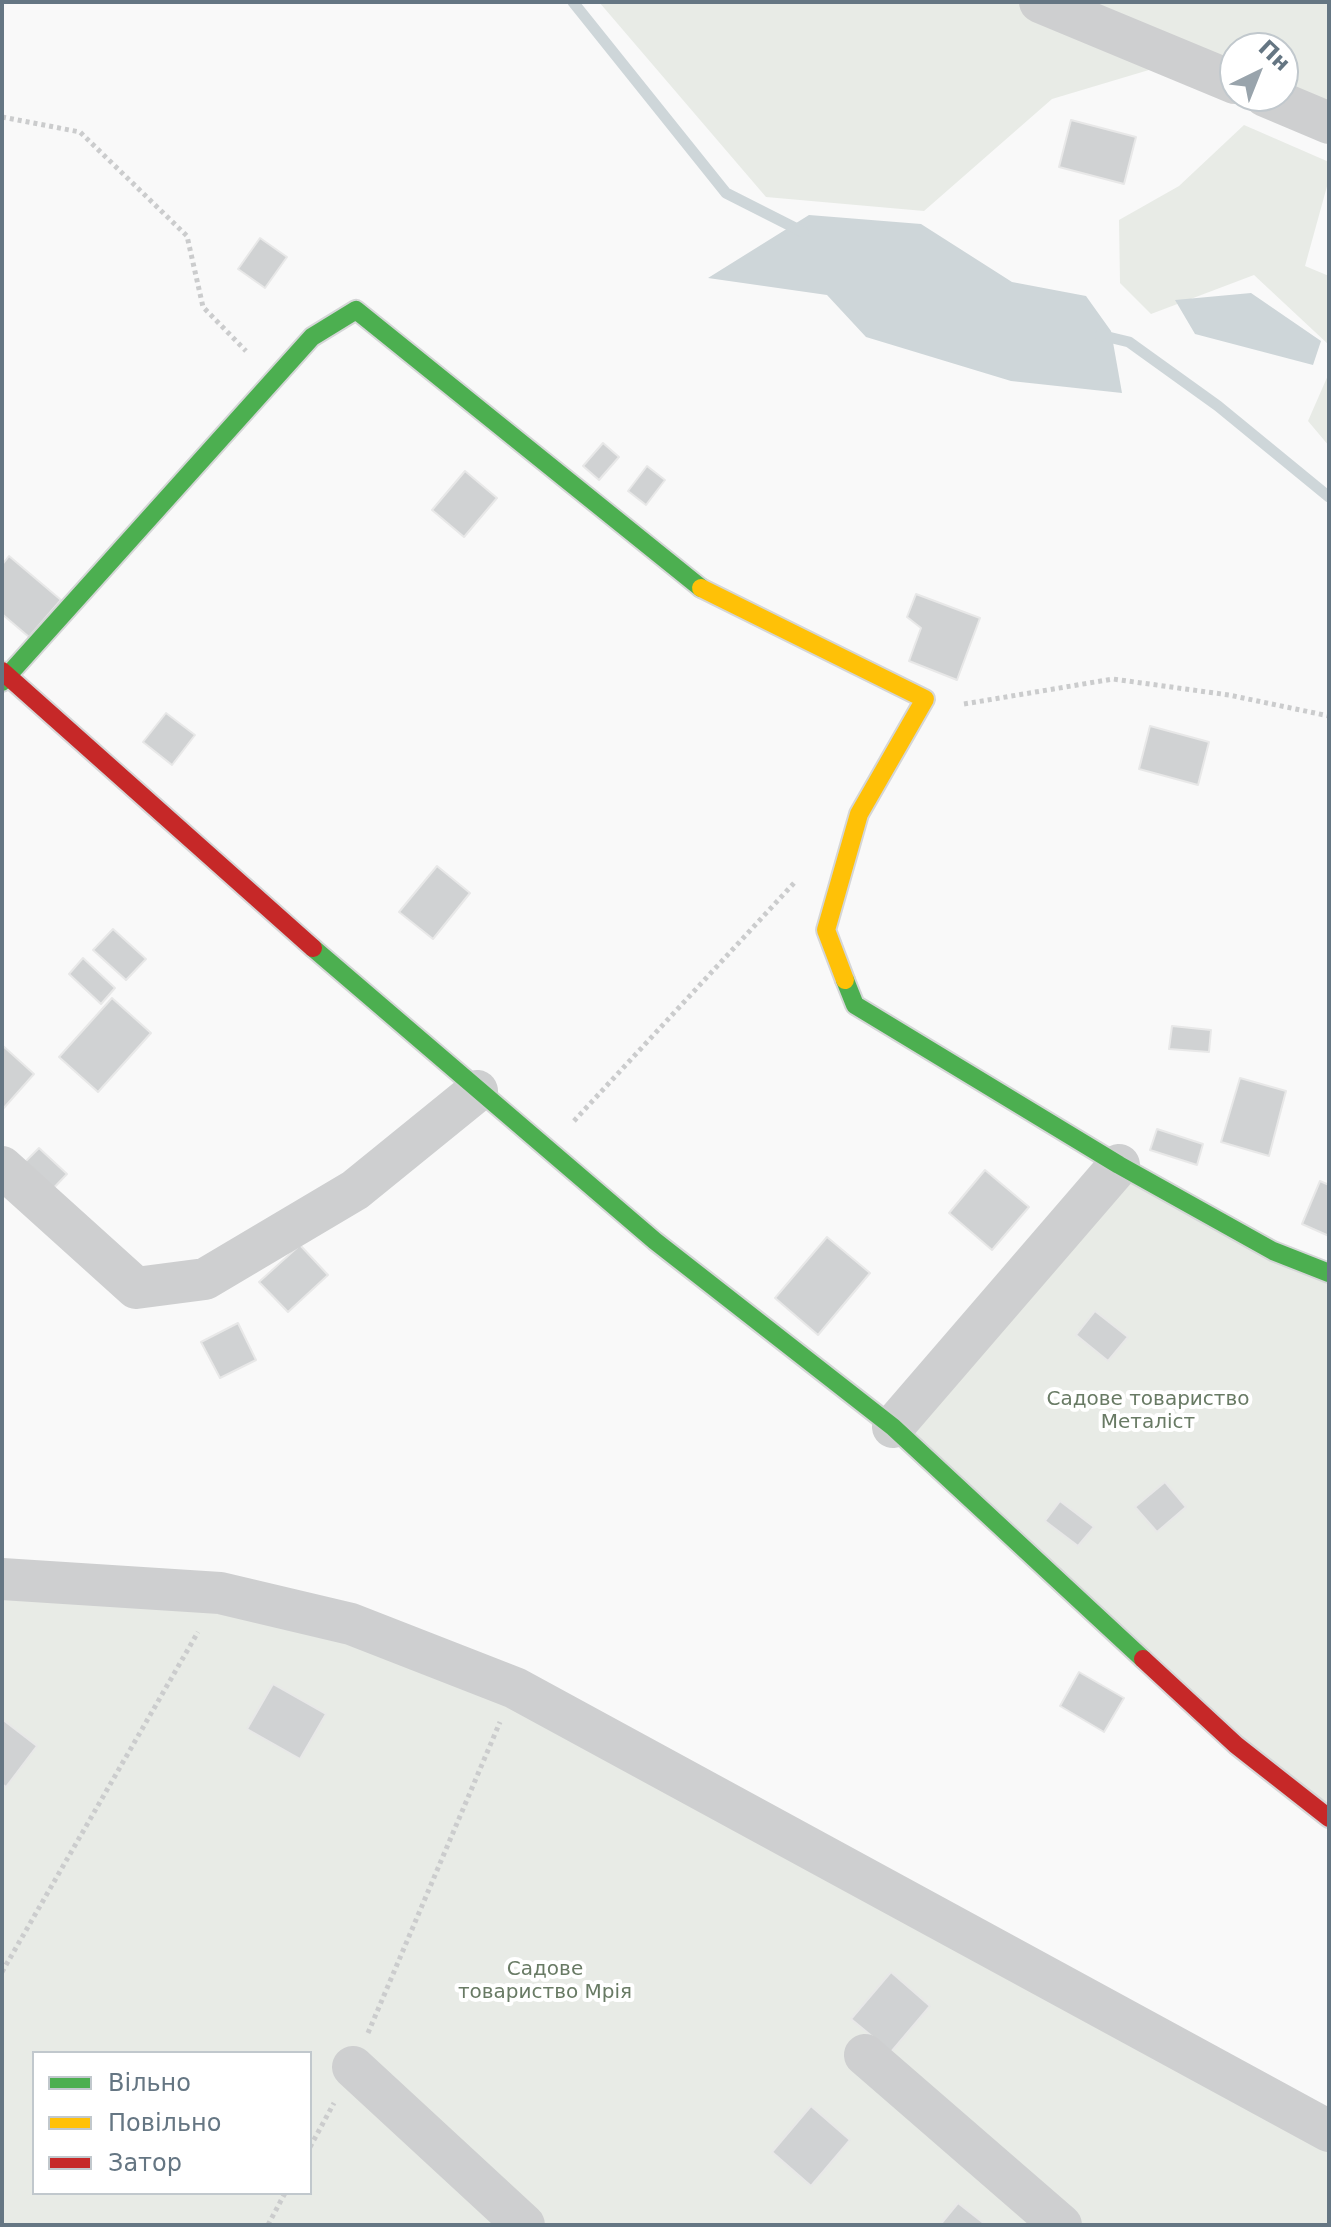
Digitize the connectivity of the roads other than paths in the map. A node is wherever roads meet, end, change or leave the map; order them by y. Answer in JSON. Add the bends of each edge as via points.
{"nodes":[{"id":1,"x":1040,"y":2,"type":"edge"},
{"id":2,"x":1217,"y":76,"type":"edge"},
{"id":3,"x":1299,"y":110,"type":"edge"},
{"id":4,"x":1329,"y":123,"type":"edge"},
{"id":5,"x":4,"y":676,"type":"edge"},
{"id":6,"x":477,"y":1091,"type":"junction"},
{"id":7,"x":1119,"y":1165,"type":"junction"},
{"id":8,"x":2,"y":1167,"type":"edge"},
{"id":9,"x":1329,"y":1273,"type":"edge"},
{"id":10,"x":893,"y":1427,"type":"junction"},
{"id":11,"x":2,"y":1579,"type":"edge"},
{"id":12,"x":1329,"y":1818,"type":"edge"},
{"id":13,"x":865,"y":2055,"type":"dead end"},
{"id":14,"x":353,"y":2067,"type":"road end"},
{"id":15,"x":1329,"y":2131,"type":"edge"},
{"id":16,"x":524,"y":2225,"type":"edge"},
{"id":17,"x":1061,"y":2225,"type":"edge"}],
"edges":[{"from":1,"to":2,"type":"street"},
{"from":3,"to":4,"type":"street"},
{"from":5,"to":6,"type":"street"},
{"from":5,"to":7,"type":"street","via":[[312,337],[356,310],[694,585],[925,699],[859,814],[826,930],[855,1005]]},
{"from":6,"to":8,"type":"street","via":[[355,1190],[205,1279],[136,1288]]},
{"from":6,"to":10,"type":"street","via":[[655,1241]]},
{"from":7,"to":9,"type":"street","via":[[1273,1251]]},
{"from":7,"to":10,"type":"street"},
{"from":10,"to":12,"type":"street","via":[[1236,1745]]},
{"from":11,"to":15,"type":"street","via":[[220,1593],[351,1624],[515,1688]]},
{"from":13,"to":17,"type":"street"},
{"from":14,"to":16,"type":"street"}]}
